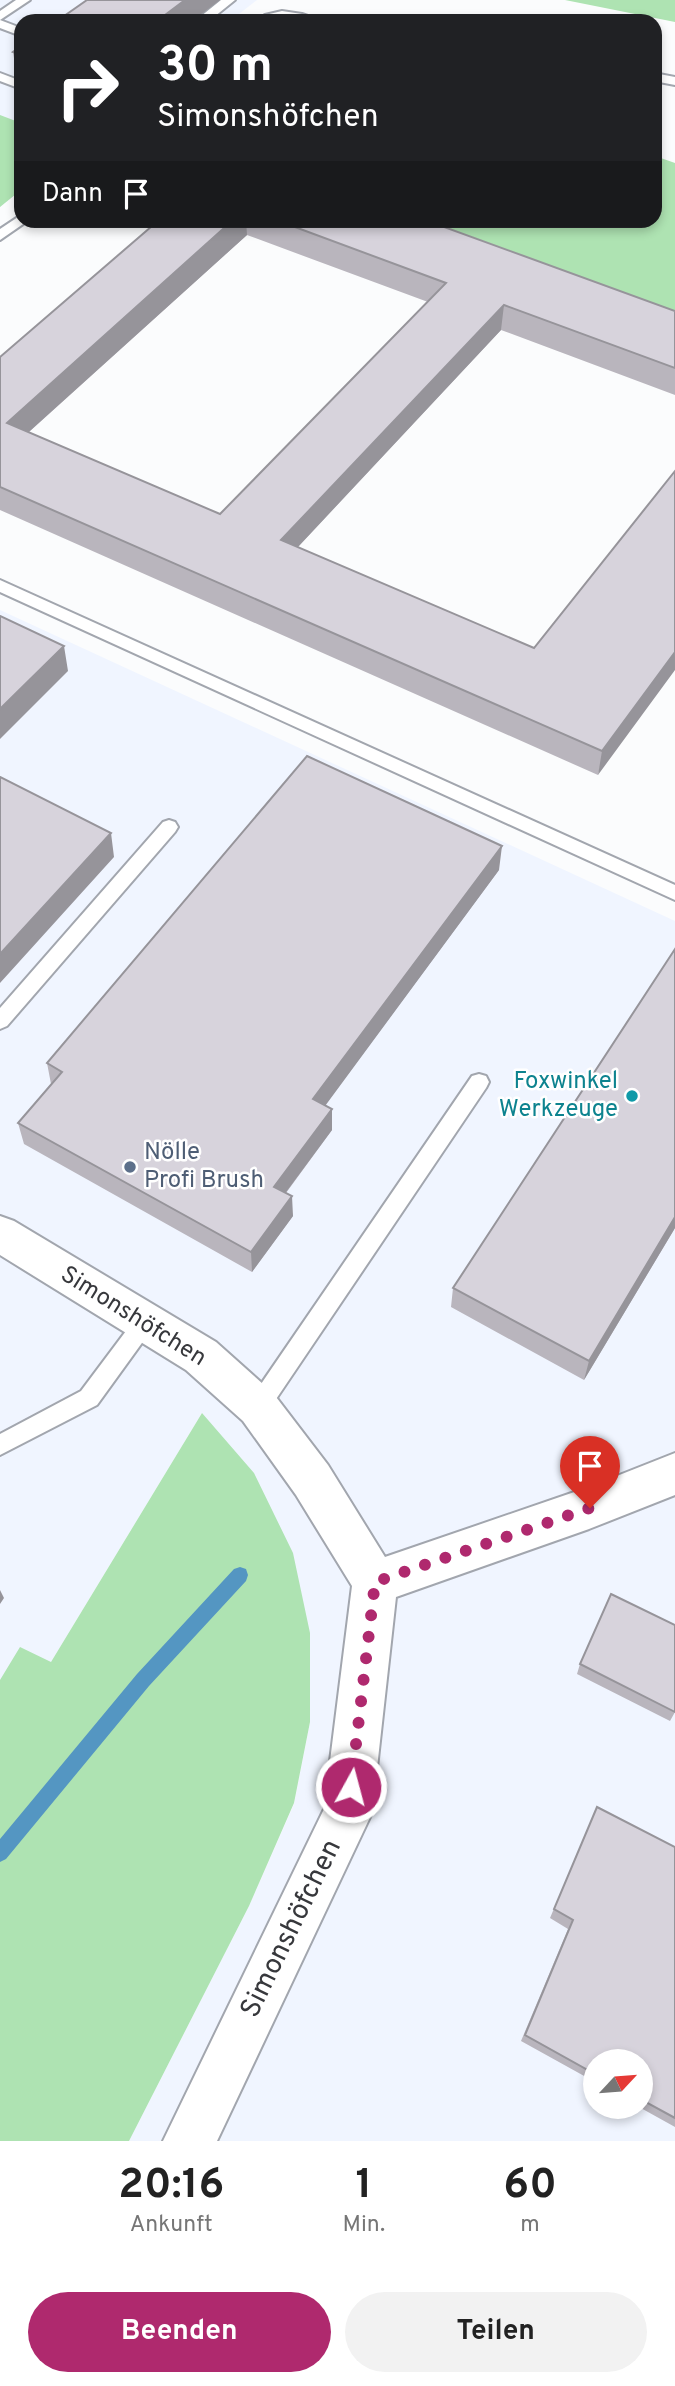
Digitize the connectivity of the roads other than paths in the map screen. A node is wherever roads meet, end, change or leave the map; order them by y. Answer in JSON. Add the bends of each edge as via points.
{"nodes":[{"id":1,"x":24,"y":0,"type":"edge"},
{"id":2,"x":229,"y":0,"type":"edge"},
{"id":3,"x":210,"y":14,"type":"edge"},
{"id":4,"x":0,"y":16,"type":"edge"},
{"id":5,"x":14,"y":225,"type":"edge"},
{"id":6,"x":0,"y":236,"type":"edge"},
{"id":7,"x":0,"y":586,"type":"edge"},
{"id":8,"x":169,"y":827,"type":"dead end"},
{"id":9,"x":675,"y":893,"type":"edge"},
{"id":10,"x":0,"y":1021,"type":"edge"},
{"id":11,"x":479,"y":1082,"type":"dead end"},
{"id":12,"x":0,"y":1234,"type":"edge"},
{"id":13,"x":145,"y":1322,"type":"junction"},
{"id":14,"x":258,"y":1407,"type":"junction"},
{"id":15,"x":0,"y":1445,"type":"edge"},
{"id":16,"x":675,"y":1474,"type":"edge"},
{"id":17,"x":375,"y":1582,"type":"junction"},
{"id":18,"x":189,"y":2141,"type":"edge"}],
"edges":[{"from":1,"to":4,"type":"lane"},
{"from":2,"to":3,"type":"lane"},
{"from":5,"to":6,"type":"lane"},
{"from":7,"to":9,"type":"lane"},
{"from":8,"to":10,"type":"lane"},
{"from":11,"to":14,"type":"lane"},
{"from":12,"to":13,"type":"street","name":"Simonshöfchen"},
{"from":13,"to":14,"type":"street","name":"Simonshöfchen","via":[[201,1356]]},
{"from":13,"to":15,"type":"lane","via":[[89,1398]]},
{"from":14,"to":17,"type":"street","name":"Simonshöfchen","via":[[312,1480]]},
{"from":16,"to":17,"type":"street"},
{"from":17,"to":18,"type":"street","name":"Simonshöfchen","via":[[348,1813]]}]}
